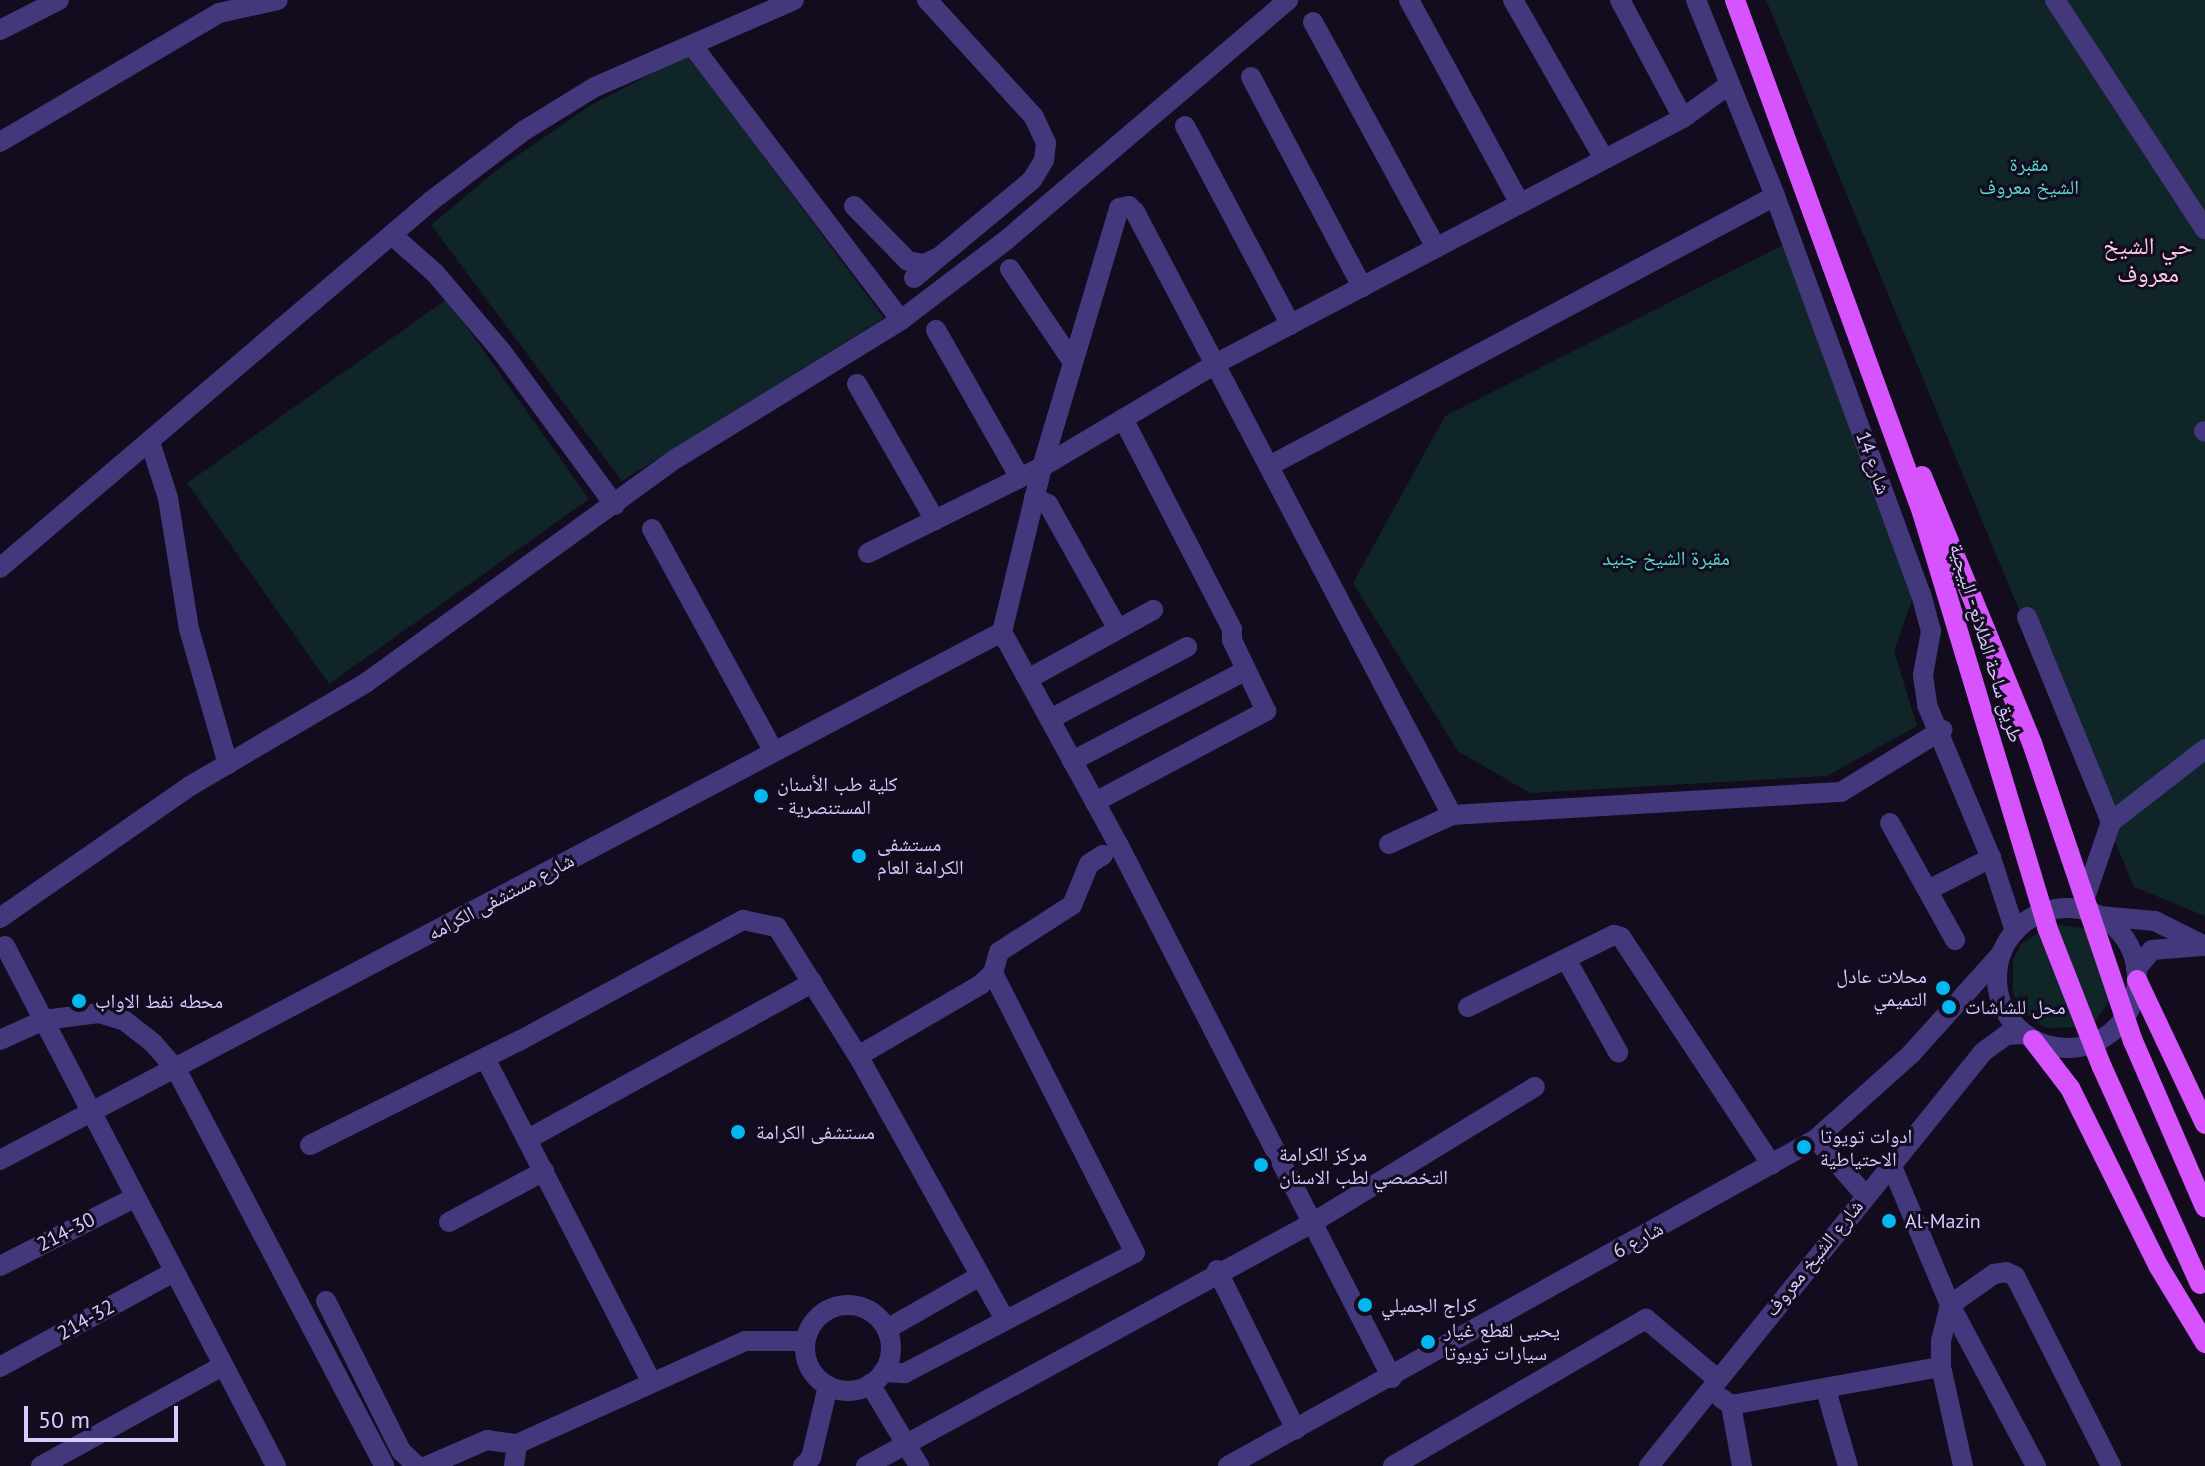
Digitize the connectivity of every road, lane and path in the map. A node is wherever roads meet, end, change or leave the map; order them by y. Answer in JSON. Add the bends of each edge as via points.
{"nodes":[{"id":1,"x":59,"y":0,"type":"edge"},
{"id":2,"x":278,"y":0,"type":"edge"},
{"id":3,"x":794,"y":0,"type":"edge"},
{"id":4,"x":927,"y":0,"type":"edge"},
{"id":5,"x":1288,"y":0,"type":"edge"},
{"id":6,"x":1409,"y":0,"type":"edge"},
{"id":7,"x":1513,"y":0,"type":"edge"},
{"id":8,"x":1620,"y":0,"type":"edge"},
{"id":9,"x":1696,"y":0,"type":"edge"},
{"id":10,"x":1736,"y":0,"type":"edge"},
{"id":11,"x":2055,"y":0,"type":"edge"},
{"id":12,"x":1313,"y":22,"type":"dead end"},
{"id":13,"x":0,"y":30,"type":"edge"},
{"id":14,"x":692,"y":45,"type":"junction"},
{"id":15,"x":1251,"y":77,"type":"dead end"},
{"id":16,"x":1730,"y":84,"type":"junction"},
{"id":17,"x":1683,"y":118,"type":"junction"},
{"id":18,"x":1185,"y":126,"type":"dead end"},
{"id":19,"x":0,"y":142,"type":"edge"},
{"id":20,"x":1604,"y":159,"type":"junction"},
{"id":21,"x":1775,"y":196,"type":"junction"},
{"id":22,"x":1520,"y":204,"type":"junction"},
{"id":23,"x":854,"y":206,"type":"dead end"},
{"id":24,"x":2205,"y":229,"type":"edge"},
{"id":25,"x":392,"y":235,"type":"junction"},
{"id":26,"x":1436,"y":248,"type":"junction"},
{"id":27,"x":941,"y":256,"type":"junction"},
{"id":28,"x":1010,"y":269,"type":"dead end"},
{"id":29,"x":914,"y":278,"type":"dead end"},
{"id":30,"x":1362,"y":287,"type":"junction"},
{"id":31,"x":901,"y":320,"type":"junction"},
{"id":32,"x":1291,"y":325,"type":"junction"},
{"id":33,"x":936,"y":330,"type":"dead end"},
{"id":34,"x":1072,"y":361,"type":"junction"},
{"id":35,"x":1217,"y":363,"type":"junction"},
{"id":36,"x":857,"y":384,"type":"dead end"},
{"id":37,"x":1123,"y":419,"type":"junction"},
{"id":38,"x":150,"y":442,"type":"junction"},
{"id":39,"x":1271,"y":465,"type":"junction"},
{"id":40,"x":1042,"y":467,"type":"junction"},
{"id":41,"x":1020,"y":478,"type":"junction"},
{"id":42,"x":1034,"y":498,"type":"junction"},
{"id":43,"x":615,"y":505,"type":"junction"},
{"id":44,"x":935,"y":520,"type":"junction"},
{"id":45,"x":652,"y":529,"type":"dead end"},
{"id":46,"x":868,"y":553,"type":"dead end"},
{"id":47,"x":0,"y":568,"type":"edge"},
{"id":48,"x":1153,"y":610,"type":"dead end"},
{"id":49,"x":2027,"y":617,"type":"dead end"},
{"id":50,"x":1118,"y":629,"type":"junction"},
{"id":51,"x":1002,"y":632,"type":"junction"},
{"id":52,"x":1187,"y":647,"type":"dead end"},
{"id":53,"x":1245,"y":671,"type":"junction"},
{"id":54,"x":1028,"y":679,"type":"junction"},
{"id":55,"x":1050,"y":719,"type":"junction"},
{"id":56,"x":1942,"y":730,"type":"junction"},
{"id":57,"x":2205,"y":749,"type":"edge"},
{"id":58,"x":774,"y":752,"type":"junction"},
{"id":59,"x":1072,"y":761,"type":"junction"},
{"id":60,"x":228,"y":764,"type":"junction"},
{"id":61,"x":1095,"y":802,"type":"junction"},
{"id":62,"x":1452,"y":815,"type":"junction"},
{"id":63,"x":2111,"y":822,"type":"junction"},
{"id":64,"x":1890,"y":823,"type":"dead end"},
{"id":65,"x":1389,"y":844,"type":"dead end"},
{"id":66,"x":1103,"y":855,"type":"dead end"},
{"id":67,"x":1991,"y":858,"type":"junction"},
{"id":68,"x":1928,"y":890,"type":"junction"},
{"id":69,"x":2088,"y":912,"type":"junction"},
{"id":70,"x":0,"y":918,"type":"edge"},
{"id":71,"x":2015,"y":931,"type":"junction"},
{"id":72,"x":1955,"y":940,"type":"dead end"},
{"id":73,"x":5,"y":946,"type":"dead end"},
{"id":74,"x":2205,"y":946,"type":"edge"},
{"id":75,"x":2001,"y":954,"type":"junction"},
{"id":76,"x":1566,"y":959,"type":"junction"},
{"id":77,"x":993,"y":973,"type":"junction"},
{"id":78,"x":2137,"y":975,"type":"junction"},
{"id":79,"x":813,"y":982,"type":"junction"},
{"id":80,"x":1468,"y":1007,"type":"dead end"},
{"id":81,"x":44,"y":1020,"type":"junction"},
{"id":82,"x":2029,"y":1037,"type":"junction"},
{"id":83,"x":0,"y":1040,"type":"edge"},
{"id":84,"x":1618,"y":1052,"type":"dead end"},
{"id":85,"x":858,"y":1056,"type":"junction"},
{"id":86,"x":485,"y":1058,"type":"junction"},
{"id":87,"x":176,"y":1069,"type":"junction"},
{"id":88,"x":1535,"y":1087,"type":"dead end"},
{"id":89,"x":93,"y":1112,"type":"junction"},
{"id":90,"x":2205,"y":1124,"type":"edge"},
{"id":91,"x":528,"y":1139,"type":"junction"},
{"id":92,"x":1816,"y":1139,"type":"junction"},
{"id":93,"x":310,"y":1145,"type":"dead end"},
{"id":94,"x":0,"y":1160,"type":"edge"},
{"id":95,"x":1890,"y":1162,"type":"junction"},
{"id":96,"x":1772,"y":1165,"type":"junction"},
{"id":97,"x":544,"y":1171,"type":"junction"},
{"id":98,"x":1864,"y":1194,"type":"junction"},
{"id":99,"x":132,"y":1199,"type":"junction"},
{"id":100,"x":2205,"y":1207,"type":"edge"},
{"id":101,"x":449,"y":1222,"type":"dead end"},
{"id":102,"x":1312,"y":1223,"type":"junction"},
{"id":103,"x":0,"y":1266,"type":"edge"},
{"id":104,"x":1217,"y":1270,"type":"junction"},
{"id":105,"x":172,"y":1273,"type":"junction"},
{"id":106,"x":980,"y":1276,"type":"junction"},
{"id":107,"x":2203,"y":1289,"type":"edge"},
{"id":108,"x":326,"y":1301,"type":"dead end"},
{"id":109,"x":1950,"y":1305,"type":"junction"},
{"id":110,"x":1004,"y":1318,"type":"junction"},
{"id":111,"x":887,"y":1329,"type":"junction"},
{"id":112,"x":805,"y":1341,"type":"junction"},
{"id":113,"x":2205,"y":1343,"type":"edge"},
{"id":114,"x":222,"y":1366,"type":"junction"},
{"id":115,"x":0,"y":1367,"type":"edge"},
{"id":116,"x":1941,"y":1367,"type":"junction"},
{"id":117,"x":876,"y":1378,"type":"junction"},
{"id":118,"x":1392,"y":1378,"type":"junction"},
{"id":119,"x":650,"y":1379,"type":"junction"},
{"id":120,"x":1712,"y":1384,"type":"junction"},
{"id":121,"x":828,"y":1386,"type":"junction"},
{"id":122,"x":1826,"y":1390,"type":"junction"},
{"id":123,"x":1731,"y":1405,"type":"junction"},
{"id":124,"x":1296,"y":1430,"type":"junction"},
{"id":125,"x":517,"y":1444,"type":"junction"},
{"id":126,"x":907,"y":1444,"type":"junction"},
{"id":127,"x":271,"y":1464,"type":"edge"},
{"id":128,"x":41,"y":1466,"type":"edge"},
{"id":129,"x":384,"y":1466,"type":"edge"},
{"id":130,"x":417,"y":1466,"type":"edge"},
{"id":131,"x":427,"y":1466,"type":"edge"},
{"id":132,"x":514,"y":1466,"type":"edge"},
{"id":133,"x":803,"y":1466,"type":"edge"},
{"id":134,"x":866,"y":1466,"type":"edge"},
{"id":135,"x":919,"y":1466,"type":"edge"},
{"id":136,"x":1228,"y":1466,"type":"edge"},
{"id":137,"x":1393,"y":1466,"type":"edge"},
{"id":138,"x":1649,"y":1466,"type":"edge"},
{"id":139,"x":1742,"y":1466,"type":"edge"},
{"id":140,"x":1848,"y":1466,"type":"edge"},
{"id":141,"x":1963,"y":1466,"type":"edge"},
{"id":142,"x":2036,"y":1466,"type":"edge"},
{"id":143,"x":2111,"y":1466,"type":"edge"}],
"edges":[{"from":1,"to":13,"type":"street"},
{"from":2,"to":19,"type":"street","via":[[219,13]]},
{"from":3,"to":14,"type":"street"},
{"from":4,"to":27,"type":"street","via":[[1034,117],[1046,143],[1044,160],[1032,180]]},
{"from":5,"to":31,"type":"street","via":[[1005,241]]},
{"from":6,"to":22,"type":"street"},
{"from":7,"to":20,"type":"street"},
{"from":8,"to":17,"type":"street"},
{"from":9,"to":16,"type":"street","name":"شارع 14"},
{"from":10,"to":100,"type":"main road","name":"طريق ساحة الطلائع - البيجية","bridge":true,"via":[[1867,344],[2011,687],[2133,1041]]},
{"from":10,"to":107,"type":"main road","name":"طريق ساحة الطلائع - البيجية","bridge":true,"via":[[1922,512],[2047,927],[2102,1067]]},
{"from":11,"to":24,"type":"street"},
{"from":12,"to":26,"type":"street"},
{"from":14,"to":25,"type":"street","via":[[595,87],[525,130]]},
{"from":14,"to":31,"type":"street"},
{"from":15,"to":30,"type":"street"},
{"from":16,"to":17,"type":"street"},
{"from":16,"to":21,"type":"street","name":"شارع 14"},
{"from":17,"to":20,"type":"street"},
{"from":18,"to":32,"type":"street"},
{"from":20,"to":22,"type":"street"},
{"from":21,"to":39,"type":"street"},
{"from":21,"to":56,"type":"street","name":"شارع 14","via":[[1921,594],[1931,631],[1923,675],[1927,705]]},
{"from":22,"to":26,"type":"street"},
{"from":23,"to":27,"type":"street","via":[[908,261],[924,264]]},
{"from":25,"to":38,"type":"street"},
{"from":25,"to":43,"type":"street","via":[[435,273],[502,352]]},
{"from":26,"to":30,"type":"street"},
{"from":27,"to":29,"type":"street"},
{"from":28,"to":34,"type":"street"},
{"from":30,"to":32,"type":"street"},
{"from":31,"to":43,"type":"street","via":[[761,403]]},
{"from":32,"to":35,"type":"street"},
{"from":33,"to":41,"type":"street"},
{"from":34,"to":35,"type":"street","via":[[1116,215],[1125,205],[1135,212]]},
{"from":34,"to":40,"type":"street"},
{"from":35,"to":37,"type":"street"},
{"from":35,"to":39,"type":"street"},
{"from":36,"to":44,"type":"street"},
{"from":37,"to":40,"type":"street"},
{"from":37,"to":53,"type":"street","via":[[1232,629]]},
{"from":38,"to":47,"type":"street"},
{"from":38,"to":60,"type":"street","via":[[168,498],[189,629]]},
{"from":39,"to":62,"type":"street"},
{"from":40,"to":41,"type":"street"},
{"from":40,"to":42,"type":"street"},
{"from":41,"to":44,"type":"street"},
{"from":42,"to":50,"type":"street","via":[[1048,504]]},
{"from":42,"to":51,"type":"street"},
{"from":43,"to":60,"type":"street","via":[[367,682]]},
{"from":44,"to":46,"type":"street"},
{"from":45,"to":58,"type":"street"},
{"from":48,"to":50,"type":"street"},
{"from":49,"to":63,"type":"street"},
{"from":50,"to":54,"type":"street"},
{"from":51,"to":54,"type":"street"},
{"from":51,"to":58,"type":"street","name":"شارع مستشفى الكرامه"},
{"from":52,"to":55,"type":"street"},
{"from":53,"to":59,"type":"street"},
{"from":53,"to":61,"type":"street","via":[[1266,711]]},
{"from":54,"to":55,"type":"street"},
{"from":55,"to":59,"type":"street"},
{"from":56,"to":62,"type":"street","via":[[1841,792]]},
{"from":56,"to":67,"type":"street","name":"شارع 14"},
{"from":57,"to":63,"type":"street"},
{"from":58,"to":87,"type":"street","name":"شارع مستشفى الكرامه"},
{"from":59,"to":61,"type":"street"},
{"from":60,"to":70,"type":"street"},
{"from":61,"to":102,"type":"street"},
{"from":62,"to":65,"type":"street"},
{"from":63,"to":69,"type":"street"},
{"from":64,"to":68,"type":"street"},
{"from":66,"to":77,"type":"street","via":[[1089,864],[1072,905],[999,952]]},
{"from":67,"to":68,"type":"street"},
{"from":67,"to":71,"type":"street","name":"شارع 14"},
{"from":68,"to":72,"type":"street"},
{"from":69,"to":71,"type":"street","via":[[2057,909]]},
{"from":69,"to":74,"type":"street","via":[[2155,921]]},
{"from":69,"to":78,"type":"street","via":[[2129,944]]},
{"from":71,"to":75,"type":"street"},
{"from":73,"to":81,"type":"street"},
{"from":74,"to":78,"type":"street","via":[[2152,950]]},
{"from":75,"to":82,"type":"street","via":[[1998,990],[2003,1008]]},
{"from":75,"to":92,"type":"street","name":"شارع 6","via":[[1911,1054]]},
{"from":76,"to":80,"type":"street"},
{"from":76,"to":84,"type":"street"},
{"from":76,"to":96,"type":"street","via":[[1614,935],[1627,941]]},
{"from":77,"to":85,"type":"street","via":[[956,1001]]},
{"from":77,"to":110,"type":"street","via":[[1135,1253]]},
{"from":78,"to":82,"type":"street","via":[[2126,1017],[2095,1043],[2054,1048]]},
{"from":78,"to":90,"type":"main road"},
{"from":79,"to":85,"type":"street"},
{"from":79,"to":86,"type":"street","via":[[777,927],[743,920]]},
{"from":79,"to":91,"type":"street"},
{"from":81,"to":83,"type":"street"},
{"from":81,"to":87,"type":"street","via":[[99,1013],[125,1021]]},
{"from":81,"to":89,"type":"street"},
{"from":82,"to":95,"type":"street","name":"شارع الشيخ معروف","via":[[2006,1035],[1983,1052]]},
{"from":82,"to":113,"type":"main road","via":[[2070,1088],[2159,1267]]},
{"from":85,"to":106,"type":"street"},
{"from":86,"to":91,"type":"street"},
{"from":86,"to":93,"type":"street"},
{"from":87,"to":89,"type":"street","name":"شارع مستشفى الكرامه"},
{"from":87,"to":129,"type":"street"},
{"from":88,"to":102,"type":"street"},
{"from":89,"to":94,"type":"street","name":"شارع مستشفى الكرامه"},
{"from":89,"to":99,"type":"street"},
{"from":91,"to":97,"type":"street"},
{"from":92,"to":96,"type":"street","name":"شارع 6"},
{"from":92,"to":98,"type":"street"},
{"from":95,"to":98,"type":"street","name":"شارع الشيخ معروف"},
{"from":95,"to":109,"type":"street"},
{"from":96,"to":118,"type":"street","name":"شارع 6"},
{"from":97,"to":101,"type":"street"},
{"from":97,"to":119,"type":"street"},
{"from":98,"to":120,"type":"street","name":"شارع الشيخ معروف"},
{"from":99,"to":103,"type":"street","name":"214-30"},
{"from":99,"to":105,"type":"street"},
{"from":102,"to":104,"type":"street"},
{"from":102,"to":118,"type":"street"},
{"from":104,"to":124,"type":"street"},
{"from":104,"to":126,"type":"street"},
{"from":105,"to":114,"type":"street"},
{"from":105,"to":115,"type":"street","name":"214-32"},
{"from":106,"to":110,"type":"street"},
{"from":106,"to":111,"type":"street"},
{"from":108,"to":130,"type":"street","via":[[401,1451]]},
{"from":109,"to":116,"type":"street"},
{"from":109,"to":142,"type":"street"},
{"from":109,"to":143,"type":"street","via":[[1994,1274],[2015,1276]]},
{"from":110,"to":117,"type":"street","via":[[905,1373]]},
{"from":111,"to":112,"type":"street","via":[[876,1315],[842,1305],[825,1311]]},
{"from":111,"to":117,"type":"street","via":[[891,1346]]},
{"from":112,"to":119,"type":"street","via":[[745,1341]]},
{"from":112,"to":121,"type":"street","via":[[814,1375]]},
{"from":114,"to":127,"type":"street"},
{"from":114,"to":128,"type":"street"},
{"from":116,"to":122,"type":"street"},
{"from":116,"to":141,"type":"street"},
{"from":117,"to":121,"type":"street","via":[[845,1391]]},
{"from":117,"to":126,"type":"street"},
{"from":118,"to":124,"type":"street","name":"شارع 6"},
{"from":119,"to":125,"type":"street"},
{"from":120,"to":123,"type":"street"},
{"from":120,"to":137,"type":"street","via":[[1646,1319]]},
{"from":120,"to":138,"type":"street","name":"شارع الشيخ معروف"},
{"from":121,"to":133,"type":"street","via":[[811,1458]]},
{"from":122,"to":123,"type":"street"},
{"from":122,"to":140,"type":"street"},
{"from":123,"to":139,"type":"street"},
{"from":124,"to":136,"type":"street","name":"شارع 6"},
{"from":125,"to":131,"type":"street","via":[[487,1440]]},
{"from":125,"to":132,"type":"street"},
{"from":126,"to":134,"type":"street"},
{"from":126,"to":135,"type":"street"}]}
